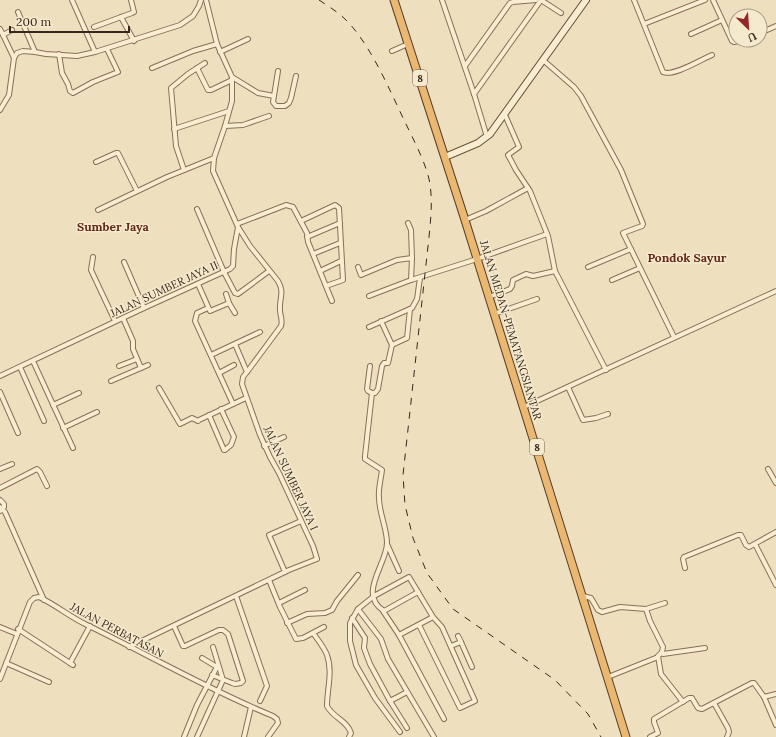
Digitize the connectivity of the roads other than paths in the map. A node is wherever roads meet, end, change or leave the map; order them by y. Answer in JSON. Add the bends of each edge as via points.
{"nodes":[{"id":1,"x":72,"y":0,"type":"edge"},
{"id":2,"x":131,"y":0,"type":"edge"},
{"id":3,"x":201,"y":0,"type":"edge"},
{"id":4,"x":206,"y":0,"type":"edge"},
{"id":5,"x":394,"y":0,"type":"edge"},
{"id":6,"x":442,"y":0,"type":"edge"},
{"id":7,"x":536,"y":0,"type":"edge"},
{"id":8,"x":541,"y":0,"type":"edge"},
{"id":9,"x":586,"y":0,"type":"edge"},
{"id":10,"x":634,"y":0,"type":"edge"},
{"id":11,"x":704,"y":0,"type":"edge"},
{"id":12,"x":713,"y":0,"type":"edge"},
{"id":13,"x":18,"y":12,"type":"dead end"},
{"id":14,"x":561,"y":14,"type":"dead end"},
{"id":15,"x":122,"y":17,"type":"junction"},
{"id":16,"x":722,"y":20,"type":"junction"},
{"id":17,"x":644,"y":24,"type":"junction"},
{"id":18,"x":94,"y":27,"type":"dead end"},
{"id":19,"x":0,"y":30,"type":"edge"},
{"id":20,"x":12,"y":30,"type":"dead end"},
{"id":21,"x":728,"y":32,"type":"edge"},
{"id":22,"x":691,"y":34,"type":"dead end"},
{"id":23,"x":3,"y":35,"type":"junction"},
{"id":24,"x":248,"y":39,"type":"dead end"},
{"id":25,"x":134,"y":41,"type":"junction"},
{"id":26,"x":217,"y":44,"type":"junction"},
{"id":27,"x":408,"y":44,"type":"junction"},
{"id":28,"x":107,"y":49,"type":"junction"},
{"id":29,"x":392,"y":51,"type":"dead end"},
{"id":30,"x":35,"y":52,"type":"junction"},
{"id":31,"x":95,"y":52,"type":"junction"},
{"id":32,"x":220,"y":52,"type":"junction"},
{"id":33,"x":59,"y":54,"type":"junction"},
{"id":34,"x":712,"y":54,"type":"dead end"},
{"id":35,"x":14,"y":58,"type":"junction"},
{"id":36,"x":543,"y":60,"type":"junction"},
{"id":37,"x":205,"y":64,"type":"dead end"},
{"id":38,"x":464,"y":66,"type":"junction"},
{"id":39,"x":152,"y":68,"type":"dead end"},
{"id":40,"x":197,"y":68,"type":"junction"},
{"id":41,"x":278,"y":71,"type":"dead end"},
{"id":42,"x":296,"y":76,"type":"dead end"},
{"id":43,"x":232,"y":79,"type":"junction"},
{"id":44,"x":474,"y":94,"type":"junction"},
{"id":45,"x":274,"y":96,"type":"junction"},
{"id":46,"x":0,"y":110,"type":"edge"},
{"id":47,"x":229,"y":111,"type":"junction"},
{"id":48,"x":505,"y":115,"type":"junction"},
{"id":49,"x":269,"y":116,"type":"dead end"},
{"id":50,"x":225,"y":126,"type":"junction"},
{"id":51,"x":174,"y":129,"type":"junction"},
{"id":52,"x":487,"y":137,"type":"junction"},
{"id":53,"x":445,"y":157,"type":"junction"},
{"id":54,"x":214,"y":158,"type":"junction"},
{"id":55,"x":96,"y":162,"type":"dead end"},
{"id":56,"x":184,"y":170,"type":"junction"},
{"id":57,"x":528,"y":188,"type":"junction"},
{"id":58,"x":137,"y":191,"type":"junction"},
{"id":59,"x":197,"y":209,"type":"dead end"},
{"id":60,"x":98,"y":210,"type":"dead end"},
{"id":61,"x":465,"y":220,"type":"junction"},
{"id":62,"x":301,"y":221,"type":"junction"},
{"id":63,"x":340,"y":223,"type":"junction"},
{"id":64,"x":408,"y":223,"type":"dead end"},
{"id":65,"x":238,"y":226,"type":"junction"},
{"id":66,"x":547,"y":234,"type":"junction"},
{"id":67,"x":307,"y":237,"type":"junction"},
{"id":68,"x":340,"y":243,"type":"junction"},
{"id":69,"x":631,"y":249,"type":"junction"},
{"id":70,"x":313,"y":254,"type":"junction"},
{"id":71,"x":93,"y":257,"type":"dead end"},
{"id":72,"x":412,"y":258,"type":"junction"},
{"id":73,"x":477,"y":259,"type":"junction"},
{"id":74,"x":341,"y":261,"type":"junction"},
{"id":75,"x":124,"y":262,"type":"dead end"},
{"id":76,"x":358,"y":267,"type":"dead end"},
{"id":77,"x":588,"y":267,"type":"dead end"},
{"id":78,"x":640,"y":268,"type":"junction"},
{"id":79,"x":269,"y":271,"type":"junction"},
{"id":80,"x":320,"y":271,"type":"junction"},
{"id":81,"x":555,"y":271,"type":"junction"},
{"id":82,"x":224,"y":272,"type":"junction"},
{"id":83,"x":420,"y":278,"type":"junction"},
{"id":84,"x":411,"y":280,"type":"junction"},
{"id":85,"x":612,"y":280,"type":"dead end"},
{"id":86,"x":198,"y":284,"type":"junction"},
{"id":87,"x":326,"y":286,"type":"junction"},
{"id":88,"x":776,"y":291,"type":"edge"},
{"id":89,"x":226,"y":294,"type":"dead end"},
{"id":90,"x":369,"y":296,"type":"dead end"},
{"id":91,"x":489,"y":298,"type":"junction"},
{"id":92,"x":537,"y":299,"type":"dead end"},
{"id":93,"x":332,"y":301,"type":"dead end"},
{"id":94,"x":229,"y":302,"type":"junction"},
{"id":95,"x":144,"y":308,"type":"junction"},
{"id":96,"x":208,"y":308,"type":"junction"},
{"id":97,"x":410,"y":309,"type":"junction"},
{"id":98,"x":235,"y":313,"type":"dead end"},
{"id":99,"x":494,"y":314,"type":"junction"},
{"id":100,"x":123,"y":318,"type":"junction"},
{"id":101,"x":381,"y":321,"type":"junction"},
{"id":102,"x":115,"y":322,"type":"junction"},
{"id":103,"x":369,"y":327,"type":"dead end"},
{"id":104,"x":260,"y":332,"type":"dead end"},
{"id":105,"x":674,"y":337,"type":"junction"},
{"id":106,"x":235,"y":344,"type":"junction"},
{"id":107,"x":392,"y":345,"type":"junction"},
{"id":108,"x":211,"y":355,"type":"junction"},
{"id":109,"x":137,"y":359,"type":"junction"},
{"id":110,"x":33,"y":361,"type":"junction"},
{"id":111,"x":148,"y":365,"type":"dead end"},
{"id":112,"x":234,"y":365,"type":"dead end"},
{"id":113,"x":119,"y":366,"type":"dead end"},
{"id":114,"x":370,"y":366,"type":"dead end"},
{"id":115,"x":20,"y":367,"type":"junction"},
{"id":116,"x":141,"y":368,"type":"junction"},
{"id":117,"x":606,"y":370,"type":"junction"},
{"id":118,"x":247,"y":372,"type":"junction"},
{"id":119,"x":219,"y":373,"type":"junction"},
{"id":120,"x":0,"y":376,"type":"edge"},
{"id":121,"x":111,"y":381,"type":"dead end"},
{"id":122,"x":568,"y":387,"type":"junction"},
{"id":123,"x":160,"y":388,"type":"dead end"},
{"id":124,"x":0,"y":392,"type":"edge"},
{"id":125,"x":79,"y":393,"type":"dead end"},
{"id":126,"x":372,"y":393,"type":"junction"},
{"id":127,"x":246,"y":398,"type":"junction"},
{"id":128,"x":53,"y":404,"type":"junction"},
{"id":129,"x":233,"y":404,"type":"junction"},
{"id":130,"x":524,"y":407,"type":"junction"},
{"id":131,"x":222,"y":409,"type":"junction"},
{"id":132,"x":97,"y":412,"type":"dead end"},
{"id":133,"x":608,"y":414,"type":"dead end"},
{"id":134,"x":209,"y":415,"type":"junction"},
{"id":135,"x":44,"y":421,"type":"dead end"},
{"id":136,"x":64,"y":428,"type":"junction"},
{"id":137,"x":18,"y":433,"type":"dead end"},
{"id":138,"x":284,"y":436,"type":"dead end"},
{"id":139,"x":264,"y":446,"type":"junction"},
{"id":140,"x":73,"y":448,"type":"dead end"},
{"id":141,"x":12,"y":464,"type":"dead end"},
{"id":142,"x":0,"y":469,"type":"edge"},
{"id":143,"x":768,"y":469,"type":"dead end"},
{"id":144,"x":776,"y":483,"type":"edge"},
{"id":145,"x":47,"y":486,"type":"dead end"},
{"id":146,"x":0,"y":488,"type":"edge"},
{"id":147,"x":0,"y":500,"type":"edge"},
{"id":148,"x":1,"y":509,"type":"edge"},
{"id":149,"x":301,"y":521,"type":"junction"},
{"id":150,"x":776,"y":532,"type":"edge"},
{"id":151,"x":387,"y":544,"type":"junction"},
{"id":152,"x":755,"y":544,"type":"junction"},
{"id":153,"x":685,"y":568,"type":"dead end"},
{"id":154,"x":399,"y":571,"type":"dead end"},
{"id":155,"x":285,"y":572,"type":"junction"},
{"id":156,"x":358,"y":575,"type":"dead end"},
{"id":157,"x":269,"y":580,"type":"junction"},
{"id":158,"x":776,"y":585,"type":"edge"},
{"id":159,"x":305,"y":590,"type":"dead end"},
{"id":160,"x":418,"y":592,"type":"junction"},
{"id":161,"x":236,"y":596,"type":"junction"},
{"id":162,"x":374,"y":596,"type":"junction"},
{"id":163,"x":583,"y":596,"type":"junction"},
{"id":164,"x":44,"y":600,"type":"junction"},
{"id":165,"x":665,"y":602,"type":"dead end"},
{"id":166,"x":278,"y":603,"type":"junction"},
{"id":167,"x":358,"y":609,"type":"junction"},
{"id":168,"x":646,"y":609,"type":"junction"},
{"id":169,"x":383,"y":611,"type":"junction"},
{"id":170,"x":433,"y":617,"type":"junction"},
{"id":171,"x":352,"y":618,"type":"junction"},
{"id":172,"x":287,"y":622,"type":"junction"},
{"id":173,"x":419,"y":625,"type":"junction"},
{"id":174,"x":90,"y":626,"type":"junction"},
{"id":175,"x":174,"y":626,"type":"junction"},
{"id":176,"x":0,"y":627,"type":"edge"},
{"id":177,"x":324,"y":627,"type":"dead end"},
{"id":178,"x":17,"y":632,"type":"junction"},
{"id":179,"x":313,"y":633,"type":"junction"},
{"id":180,"x":399,"y":635,"type":"junction"},
{"id":181,"x":458,"y":636,"type":"dead end"},
{"id":182,"x":461,"y":642,"type":"junction"},
{"id":183,"x":451,"y":646,"type":"junction"},
{"id":184,"x":129,"y":647,"type":"junction"},
{"id":185,"x":213,"y":647,"type":"dead end"},
{"id":186,"x":705,"y":648,"type":"dead end"},
{"id":187,"x":662,"y":652,"type":"junction"},
{"id":188,"x":658,"y":657,"type":"junction"},
{"id":189,"x":202,"y":658,"type":"dead end"},
{"id":190,"x":6,"y":663,"type":"junction"},
{"id":191,"x":217,"y":666,"type":"junction"},
{"id":192,"x":472,"y":667,"type":"dead end"},
{"id":193,"x":212,"y":675,"type":"junction"},
{"id":194,"x":0,"y":677,"type":"edge"},
{"id":195,"x":608,"y":677,"type":"junction"},
{"id":196,"x":223,"y":680,"type":"junction"},
{"id":197,"x":49,"y":682,"type":"dead end"},
{"id":198,"x":207,"y":685,"type":"junction"},
{"id":199,"x":219,"y":691,"type":"junction"},
{"id":200,"x":407,"y":692,"type":"junction"},
{"id":201,"x":776,"y":694,"type":"edge"},
{"id":202,"x":764,"y":697,"type":"junction"},
{"id":203,"x":260,"y":701,"type":"dead end"},
{"id":204,"x":390,"y":701,"type":"junction"},
{"id":205,"x":683,"y":702,"type":"junction"},
{"id":206,"x":714,"y":703,"type":"junction"},
{"id":207,"x":251,"y":707,"type":"junction"},
{"id":208,"x":444,"y":719,"type":"dead end"},
{"id":209,"x":776,"y":725,"type":"edge"},
{"id":210,"x":407,"y":728,"type":"dead end"},
{"id":211,"x":400,"y":732,"type":"dead end"},
{"id":212,"x":184,"y":737,"type":"edge"},
{"id":213,"x":197,"y":737,"type":"edge"},
{"id":214,"x":244,"y":737,"type":"edge"},
{"id":215,"x":268,"y":737,"type":"edge"},
{"id":216,"x":349,"y":737,"type":"edge"},
{"id":217,"x":434,"y":737,"type":"edge"},
{"id":218,"x":626,"y":737,"type":"edge"},
{"id":219,"x":650,"y":737,"type":"edge"},
{"id":220,"x":727,"y":737,"type":"edge"}],
"edges":[{"from":1,"to":31,"type":"street"},
{"from":2,"to":15,"type":"street","via":[[134,12]]},
{"from":3,"to":25,"type":"street","via":[[197,12],[186,22]]},
{"from":4,"to":26,"type":"street"},
{"from":5,"to":27,"type":"highway","name":"JALAN MEDAN-PEMATANGSIANTAR","number":"8"},
{"from":6,"to":38,"type":"street"},
{"from":7,"to":38,"type":"street","via":[[510,3]]},
{"from":8,"to":14,"type":"street"},
{"from":8,"to":44,"type":"street"},
{"from":9,"to":36,"type":"main road"},
{"from":10,"to":17,"type":"street"},
{"from":11,"to":17,"type":"street"},
{"from":12,"to":16,"type":"street"},
{"from":13,"to":30,"type":"street"},
{"from":15,"to":18,"type":"street"},
{"from":15,"to":25,"type":"street"},
{"from":16,"to":21,"type":"street"},
{"from":16,"to":22,"type":"street"},
{"from":17,"to":34,"type":"street","via":[[661,68],[666,73],[685,68]]},
{"from":19,"to":23,"type":"street"},
{"from":20,"to":23,"type":"street"},
{"from":23,"to":35,"type":"street"},
{"from":24,"to":32,"type":"street"},
{"from":25,"to":28,"type":"street"},
{"from":26,"to":32,"type":"street"},
{"from":26,"to":39,"type":"street"},
{"from":27,"to":29,"type":"street"},
{"from":27,"to":53,"type":"highway","name":"JALAN MEDAN-PEMATANGSIANTAR","number":"8"},
{"from":28,"to":31,"type":"street"},
{"from":28,"to":33,"type":"street","via":[[118,72],[73,93],[62,73]]},
{"from":30,"to":33,"type":"street"},
{"from":30,"to":35,"type":"street","via":[[19,52]]},
{"from":31,"to":33,"type":"street","via":[[82,56]]},
{"from":32,"to":43,"type":"street"},
{"from":35,"to":46,"type":"street","via":[[9,95]]},
{"from":36,"to":48,"type":"main road"},
{"from":36,"to":69,"type":"street","via":[[581,96],[621,170],[643,222],[642,226],[624,233]]},
{"from":37,"to":40,"type":"street"},
{"from":38,"to":44,"type":"street"},
{"from":40,"to":43,"type":"street","via":[[208,90]]},
{"from":40,"to":51,"type":"street","via":[[171,87]]},
{"from":41,"to":45,"type":"street"},
{"from":42,"to":45,"type":"street","via":[[289,103],[276,106],[273,102]]},
{"from":43,"to":45,"type":"street","via":[[258,93]]},
{"from":43,"to":47,"type":"street","via":[[232,101]]},
{"from":44,"to":52,"type":"street"},
{"from":47,"to":50,"type":"street"},
{"from":47,"to":51,"type":"street"},
{"from":48,"to":52,"type":"main road"},
{"from":48,"to":57,"type":"street","via":[[519,148],[508,155]]},
{"from":49,"to":50,"type":"street","via":[[243,125]]},
{"from":50,"to":54,"type":"street"},
{"from":51,"to":56,"type":"street","via":[[176,146]]},
{"from":52,"to":53,"type":"main road"},
{"from":53,"to":61,"type":"highway","name":"JALAN MEDAN-PEMATANGSIANTAR","number":"8"},
{"from":54,"to":56,"type":"street"},
{"from":54,"to":65,"type":"street","via":[[214,176]]},
{"from":55,"to":58,"type":"street","via":[[118,153]]},
{"from":56,"to":58,"type":"street"},
{"from":57,"to":61,"type":"street"},
{"from":57,"to":66,"type":"street"},
{"from":58,"to":60,"type":"street"},
{"from":59,"to":82,"type":"street"},
{"from":61,"to":73,"type":"highway","name":"JALAN MEDAN-PEMATANGSIANTAR","number":"8"},
{"from":62,"to":63,"type":"street","via":[[335,205],[339,208]]},
{"from":62,"to":65,"type":"street","via":[[290,205]]},
{"from":62,"to":67,"type":"street"},
{"from":63,"to":67,"type":"street"},
{"from":63,"to":68,"type":"street"},
{"from":64,"to":72,"type":"street","via":[[411,230]]},
{"from":65,"to":79,"type":"street","name":"JALAN SUMBER JAYA I"},
{"from":65,"to":82,"type":"street","name":"JALAN SUMBER JAYA II","via":[[233,266]]},
{"from":66,"to":73,"type":"street"},
{"from":66,"to":81,"type":"street"},
{"from":67,"to":70,"type":"street"},
{"from":68,"to":70,"type":"street"},
{"from":68,"to":74,"type":"street"},
{"from":69,"to":77,"type":"street"},
{"from":69,"to":78,"type":"street"},
{"from":70,"to":80,"type":"street"},
{"from":71,"to":102,"type":"street","via":[[91,270]]},
{"from":72,"to":76,"type":"street","via":[[397,260],[361,275]]},
{"from":72,"to":84,"type":"street"},
{"from":73,"to":83,"type":"street"},
{"from":73,"to":91,"type":"highway","name":"JALAN MEDAN-PEMATANGSIANTAR","number":"8"},
{"from":74,"to":80,"type":"street"},
{"from":74,"to":87,"type":"street","via":[[343,280]]},
{"from":75,"to":95,"type":"street"},
{"from":78,"to":85,"type":"street"},
{"from":78,"to":105,"type":"street"},
{"from":79,"to":82,"type":"street","via":[[236,294]]},
{"from":79,"to":118,"type":"street","name":"JALAN SUMBER JAYA I","via":[[278,281],[282,291],[282,324]]},
{"from":80,"to":87,"type":"street"},
{"from":81,"to":91,"type":"street","via":[[533,276],[524,274],[513,280],[510,289]]},
{"from":81,"to":117,"type":"street"},
{"from":82,"to":86,"type":"street","name":"JALAN SUMBER JAYA II"},
{"from":83,"to":84,"type":"street"},
{"from":83,"to":97,"type":"street","via":[[417,299]]},
{"from":84,"to":90,"type":"street"},
{"from":86,"to":95,"type":"street","name":"JALAN SUMBER JAYA II"},
{"from":86,"to":96,"type":"street"},
{"from":87,"to":93,"type":"street"},
{"from":88,"to":105,"type":"street"},
{"from":89,"to":94,"type":"street"},
{"from":91,"to":99,"type":"highway","name":"JALAN MEDAN-PEMATANGSIANTAR","number":"8"},
{"from":92,"to":99,"type":"street"},
{"from":94,"to":96,"type":"street","via":[[211,311]]},
{"from":94,"to":98,"type":"street"},
{"from":95,"to":100,"type":"street","name":"JALAN SUMBER JAYA II"},
{"from":96,"to":108,"type":"street","via":[[197,313],[195,321]]},
{"from":97,"to":101,"type":"street"},
{"from":97,"to":107,"type":"street","via":[[408,337]]},
{"from":99,"to":130,"type":"highway","name":"JALAN MEDAN-PEMATANGSIANTAR","number":"8"},
{"from":100,"to":102,"type":"street","name":"JALAN SUMBER JAYA II"},
{"from":100,"to":109,"type":"street","via":[[133,341]]},
{"from":101,"to":103,"type":"street"},
{"from":101,"to":107,"type":"street"},
{"from":102,"to":110,"type":"street","name":"JALAN SUMBER JAYA II"},
{"from":104,"to":106,"type":"street"},
{"from":105,"to":117,"type":"street"},
{"from":106,"to":108,"type":"street"},
{"from":106,"to":118,"type":"street"},
{"from":107,"to":126,"type":"street","via":[[388,363],[382,366],[377,392]]},
{"from":108,"to":119,"type":"street"},
{"from":109,"to":113,"type":"street"},
{"from":109,"to":116,"type":"street"},
{"from":110,"to":115,"type":"street","name":"JALAN SUMBER JAYA II"},
{"from":110,"to":128,"type":"street"},
{"from":111,"to":116,"type":"street"},
{"from":112,"to":119,"type":"street"},
{"from":114,"to":126,"type":"street","via":[[367,389]]},
{"from":115,"to":120,"type":"street","name":"JALAN SUMBER JAYA II"},
{"from":115,"to":135,"type":"street"},
{"from":116,"to":121,"type":"street"},
{"from":117,"to":122,"type":"street"},
{"from":118,"to":127,"type":"street","name":"JALAN SUMBER JAYA I","via":[[242,381]]},
{"from":119,"to":129,"type":"street"},
{"from":122,"to":130,"type":"street"},
{"from":122,"to":133,"type":"street","via":[[583,420]]},
{"from":123,"to":134,"type":"street","via":[[180,424],[192,418],[198,421]]},
{"from":124,"to":137,"type":"street"},
{"from":125,"to":128,"type":"street"},
{"from":126,"to":151,"type":"street","via":[[365,457],[382,470],[378,497]]},
{"from":127,"to":129,"type":"street"},
{"from":127,"to":139,"type":"street","name":"JALAN SUMBER JAYA I"},
{"from":128,"to":136,"type":"street"},
{"from":129,"to":131,"type":"street"},
{"from":130,"to":163,"type":"highway","name":"JALAN MEDAN-PEMATANGSIANTAR","number":"8"},
{"from":131,"to":134,"type":"street"},
{"from":131,"to":134,"type":"street","via":[[234,437],[231,445],[225,450]]},
{"from":132,"to":136,"type":"street"},
{"from":136,"to":140,"type":"street"},
{"from":138,"to":139,"type":"street"},
{"from":139,"to":149,"type":"street","name":"JALAN SUMBER JAYA I"},
{"from":141,"to":142,"type":"street"},
{"from":143,"to":144,"type":"street"},
{"from":145,"to":146,"type":"street","via":[[37,469]]},
{"from":147,"to":148,"type":"street","via":[[4,504]]},
{"from":148,"to":164,"type":"street","via":[[5,512]]},
{"from":149,"to":155,"type":"street","via":[[269,535]]},
{"from":149,"to":155,"type":"street","name":"JALAN SUMBER JAYA I","via":[[317,559]]},
{"from":150,"to":152,"type":"street"},
{"from":151,"to":154,"type":"street"},
{"from":151,"to":162,"type":"street","via":[[374,584]]},
{"from":152,"to":153,"type":"street","via":[[747,546],[741,535],[738,535],[684,557]]},
{"from":152,"to":158,"type":"street"},
{"from":155,"to":157,"type":"street","name":"JALAN SUMBER JAYA I"},
{"from":156,"to":172,"type":"street","via":[[332,610],[307,614]]},
{"from":157,"to":161,"type":"street","name":"JALAN SUMBER JAYA I"},
{"from":157,"to":166,"type":"street"},
{"from":159,"to":166,"type":"street"},
{"from":160,"to":162,"type":"street","via":[[409,577]]},
{"from":160,"to":169,"type":"street"},
{"from":160,"to":170,"type":"street"},
{"from":161,"to":175,"type":"street","name":"JALAN SUMBER JAYA I"},
{"from":161,"to":203,"type":"street","via":[[267,686]]},
{"from":162,"to":167,"type":"street"},
{"from":162,"to":169,"type":"street"},
{"from":163,"to":168,"type":"street","via":[[591,598],[602,612],[620,606]]},
{"from":163,"to":195,"type":"highway","name":"JALAN MEDAN-PEMATANGSIANTAR","number":"8"},
{"from":164,"to":174,"type":"street","name":"JALAN PERBATASAN"},
{"from":164,"to":178,"type":"street","via":[[36,597],[32,599]]},
{"from":165,"to":168,"type":"street"},
{"from":166,"to":172,"type":"street"},
{"from":167,"to":171,"type":"street"},
{"from":167,"to":200,"type":"street","via":[[381,639],[388,660]]},
{"from":168,"to":187,"type":"street","via":[[663,647]]},
{"from":169,"to":180,"type":"street"},
{"from":170,"to":173,"type":"street"},
{"from":170,"to":183,"type":"street","via":[[442,627]]},
{"from":171,"to":204,"type":"street","via":[[365,638],[364,648],[370,664]]},
{"from":171,"to":211,"type":"street","via":[[350,640],[356,665],[375,698]]},
{"from":172,"to":179,"type":"street","via":[[296,639]]},
{"from":173,"to":180,"type":"street"},
{"from":173,"to":183,"type":"street","via":[[460,708],[475,701]]},
{"from":174,"to":178,"type":"street","via":[[72,664]]},
{"from":174,"to":184,"type":"street","name":"JALAN PERBATASAN"},
{"from":175,"to":184,"type":"street","name":"JALAN SUMBER JAYA I"},
{"from":175,"to":196,"type":"street","via":[[181,644],[185,646],[219,630],[226,631],[242,681],[235,684]]},
{"from":176,"to":178,"type":"street"},
{"from":177,"to":179,"type":"street"},
{"from":178,"to":190,"type":"street"},
{"from":179,"to":216,"type":"street","via":[[327,654],[330,675],[328,709],[349,727]]},
{"from":180,"to":208,"type":"street"},
{"from":181,"to":182,"type":"street"},
{"from":182,"to":183,"type":"street"},
{"from":182,"to":192,"type":"street"},
{"from":184,"to":198,"type":"street","name":"JALAN PERBATASAN"},
{"from":185,"to":191,"type":"street"},
{"from":186,"to":187,"type":"street","via":[[665,655]]},
{"from":187,"to":188,"type":"street"},
{"from":188,"to":195,"type":"street"},
{"from":188,"to":205,"type":"street","via":[[660,674]]},
{"from":189,"to":191,"type":"street"},
{"from":190,"to":194,"type":"street"},
{"from":190,"to":197,"type":"street"},
{"from":191,"to":193,"type":"street"},
{"from":191,"to":196,"type":"street"},
{"from":193,"to":196,"type":"street"},
{"from":193,"to":198,"type":"street"},
{"from":195,"to":218,"type":"highway","name":"JALAN MEDAN-PEMATANGSIANTAR","number":"8"},
{"from":196,"to":199,"type":"street"},
{"from":198,"to":199,"type":"street","name":"JALAN PERBATASAN"},
{"from":198,"to":212,"type":"street"},
{"from":199,"to":207,"type":"street","name":"JALAN PERBATASAN"},
{"from":199,"to":213,"type":"street"},
{"from":200,"to":204,"type":"street"},
{"from":200,"to":217,"type":"street"},
{"from":201,"to":202,"type":"street"},
{"from":202,"to":206,"type":"street","via":[[752,683]]},
{"from":202,"to":209,"type":"street"},
{"from":204,"to":210,"type":"street"},
{"from":205,"to":206,"type":"street","via":[[691,698],[700,709]]},
{"from":205,"to":219,"type":"street","via":[[654,719],[658,733]]},
{"from":206,"to":220,"type":"street","via":[[728,728]]},
{"from":207,"to":214,"type":"street"},
{"from":207,"to":215,"type":"street","name":"JALAN PERBATASAN","via":[[276,719],[278,723]]}]}
